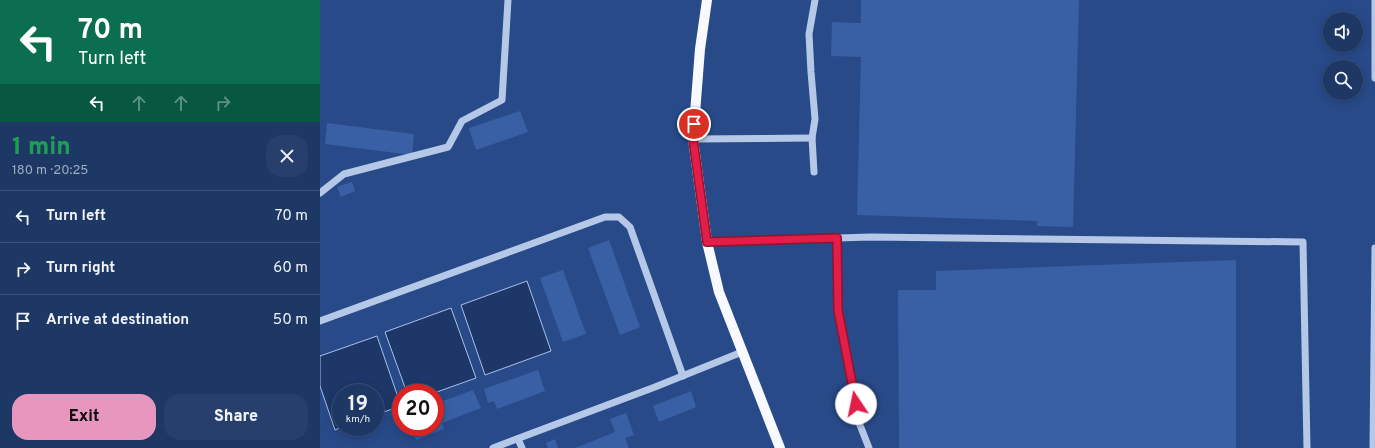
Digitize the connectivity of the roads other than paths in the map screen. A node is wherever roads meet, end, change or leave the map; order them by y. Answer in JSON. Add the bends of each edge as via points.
{"nodes":[{"id":1,"x":508,"y":0,"type":"edge"},
{"id":2,"x":707,"y":0,"type":"edge"},
{"id":3,"x":815,"y":0,"type":"edge"},
{"id":4,"x":1375,"y":0,"type":"edge"},
{"id":5,"x":1375,"y":55,"type":"edge"},
{"id":6,"x":1375,"y":78,"type":"edge"},
{"id":7,"x":812,"y":138,"type":"junction"},
{"id":8,"x":693,"y":139,"type":"junction"},
{"id":9,"x":814,"y":172,"type":"dead end"},
{"id":10,"x":320,"y":193,"type":"edge"},
{"id":11,"x":837,"y":238,"type":"junction"},
{"id":12,"x":707,"y":242,"type":"junction"},
{"id":13,"x":1375,"y":248,"type":"edge"},
{"id":14,"x":320,"y":321,"type":"edge"},
{"id":15,"x":742,"y":352,"type":"junction"},
{"id":16,"x":683,"y":376,"type":"junction"},
{"id":17,"x":518,"y":439,"type":"junction"},
{"id":18,"x":493,"y":448,"type":"edge"},
{"id":19,"x":522,"y":448,"type":"edge"},
{"id":20,"x":780,"y":448,"type":"edge"},
{"id":21,"x":869,"y":448,"type":"edge"},
{"id":22,"x":1307,"y":448,"type":"edge"},
{"id":23,"x":1374,"y":448,"type":"edge"}],
"edges":[{"from":1,"to":10,"type":"street","via":[[502,100],[462,121],[448,147],[344,174]]},
{"from":2,"to":8,"type":"main road","via":[[700,49]]},
{"from":3,"to":7,"type":"street","via":[[809,34],[815,119]]},
{"from":4,"to":5,"type":"street"},
{"from":5,"to":6,"type":"street"},
{"from":7,"to":8,"type":"street"},
{"from":7,"to":9,"type":"street"},
{"from":8,"to":12,"type":"main road"},
{"from":11,"to":12,"type":"street"},
{"from":11,"to":21,"type":"street","via":[[838,310],[858,420]]},
{"from":11,"to":22,"type":"street","via":[[1303,242]]},
{"from":12,"to":15,"type":"main road","via":[[719,292]]},
{"from":13,"to":23,"type":"street"},
{"from":14,"to":16,"type":"street","via":[[605,217],[619,217],[630,226]]},
{"from":15,"to":16,"type":"street"},
{"from":15,"to":20,"type":"main road"},
{"from":16,"to":17,"type":"street"},
{"from":17,"to":18,"type":"street"},
{"from":17,"to":19,"type":"street"}]}
